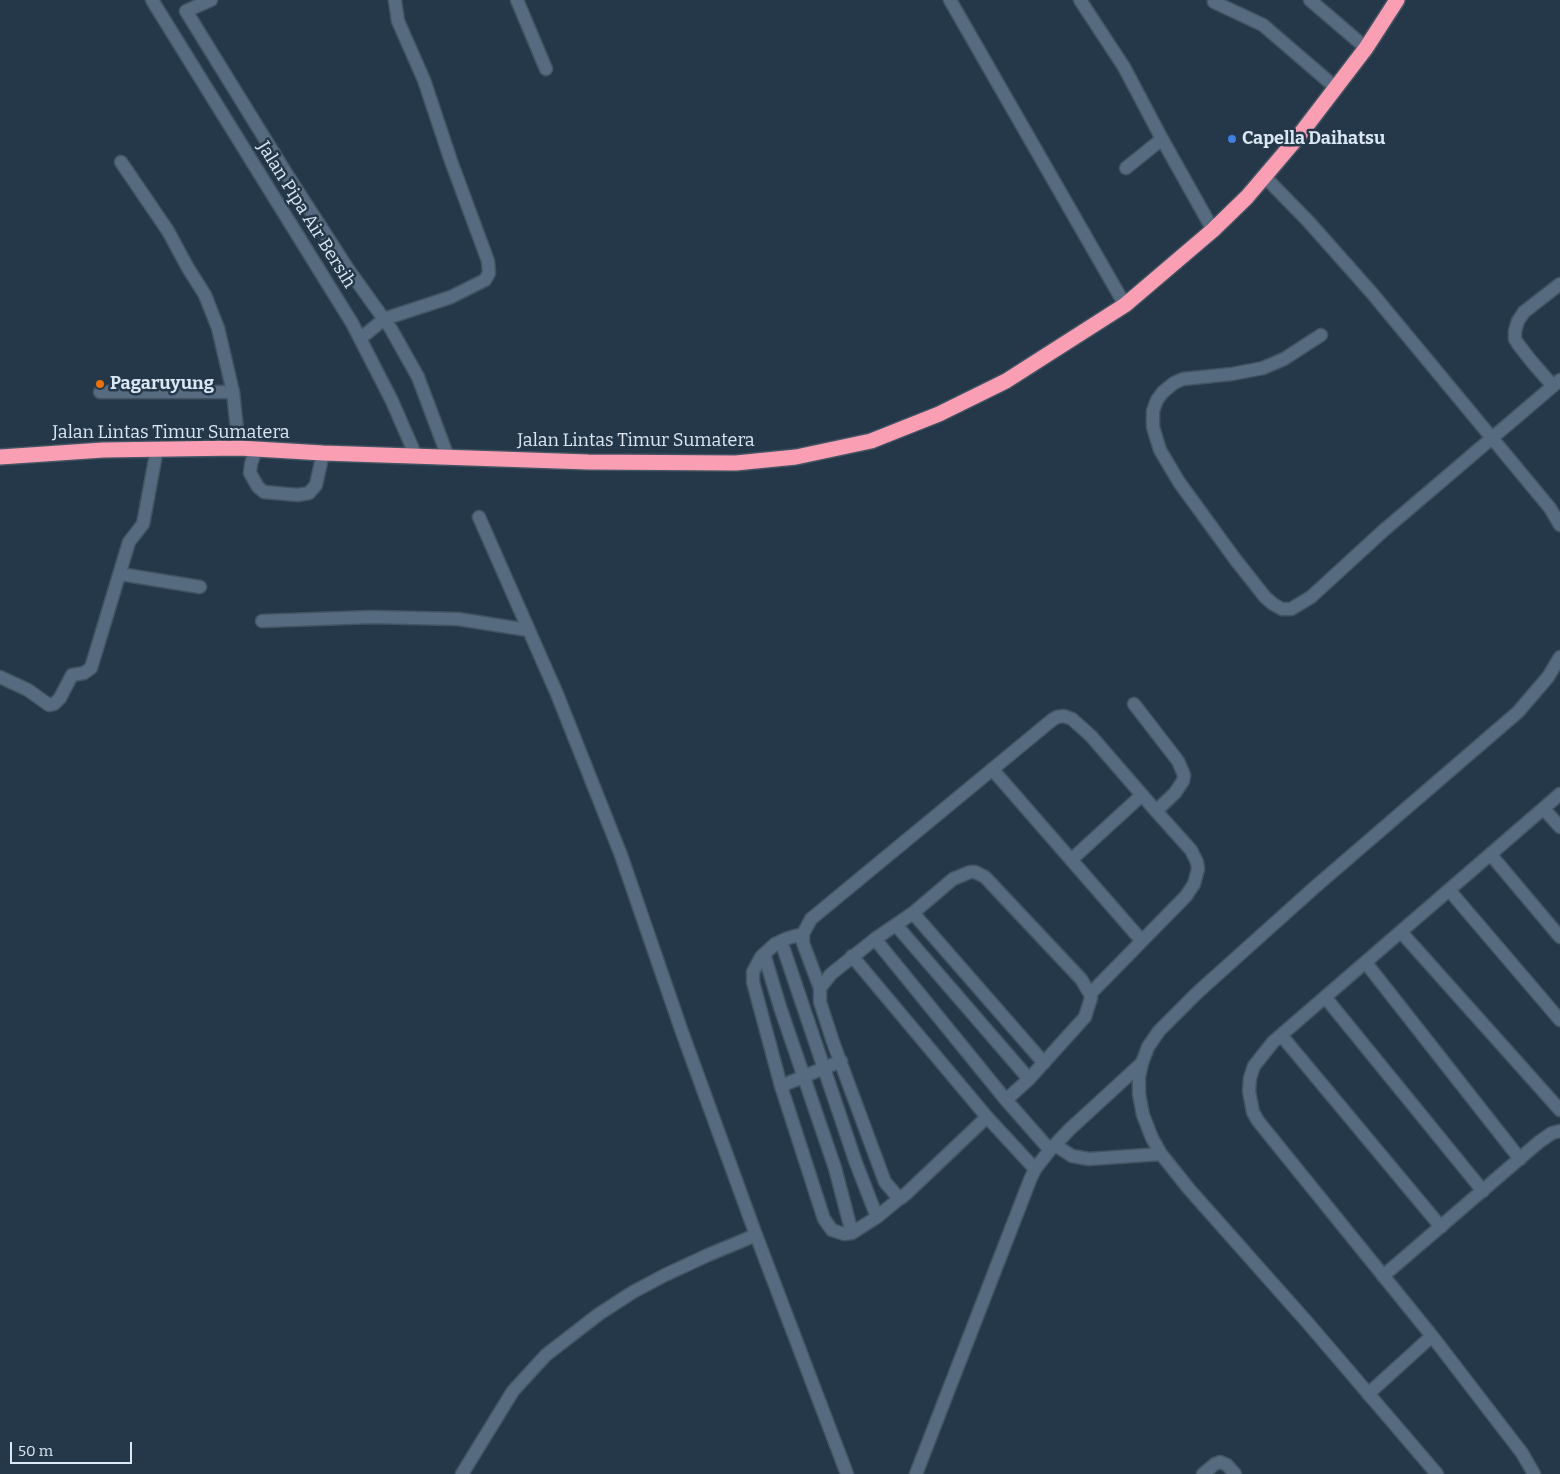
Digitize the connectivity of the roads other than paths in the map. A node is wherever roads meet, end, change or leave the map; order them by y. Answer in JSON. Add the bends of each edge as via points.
{"nodes":[{"id":1,"x":152,"y":0,"type":"edge"},
{"id":2,"x":211,"y":0,"type":"edge"},
{"id":3,"x":517,"y":0,"type":"edge"},
{"id":4,"x":950,"y":0,"type":"edge"},
{"id":5,"x":1080,"y":0,"type":"edge"},
{"id":6,"x":1310,"y":0,"type":"edge"},
{"id":7,"x":1397,"y":0,"type":"edge"},
{"id":8,"x":395,"y":1,"type":"edge"},
{"id":9,"x":1214,"y":2,"type":"dead end"},
{"id":10,"x":1366,"y":48,"type":"junction"},
{"id":11,"x":546,"y":69,"type":"dead end"},
{"id":12,"x":1335,"y":87,"type":"junction"},
{"id":13,"x":1162,"y":139,"type":"junction"},
{"id":14,"x":121,"y":162,"type":"dead end"},
{"id":15,"x":1126,"y":168,"type":"dead end"},
{"id":16,"x":1264,"y":176,"type":"junction"},
{"id":17,"x":1213,"y":230,"type":"junction"},
{"id":18,"x":1560,"y":284,"type":"edge"},
{"id":19,"x":1125,"y":305,"type":"junction"},
{"id":20,"x":384,"y":319,"type":"junction"},
{"id":21,"x":1321,"y":335,"type":"dead end"},
{"id":22,"x":360,"y":339,"type":"junction"},
{"id":23,"x":1556,"y":383,"type":"edge"},
{"id":24,"x":100,"y":392,"type":"dead end"},
{"id":25,"x":232,"y":392,"type":"junction"},
{"id":26,"x":1492,"y":438,"type":"junction"},
{"id":27,"x":157,"y":448,"type":"junction"},
{"id":28,"x":239,"y":448,"type":"junction"},
{"id":29,"x":256,"y":449,"type":"junction"},
{"id":30,"x":323,"y":453,"type":"junction"},
{"id":31,"x":416,"y":456,"type":"junction"},
{"id":32,"x":0,"y":457,"type":"edge"},
{"id":33,"x":448,"y":457,"type":"junction"},
{"id":34,"x":479,"y":516,"type":"dead end"},
{"id":35,"x":1560,"y":525,"type":"edge"},
{"id":36,"x":120,"y":574,"type":"junction"},
{"id":37,"x":200,"y":587,"type":"dead end"},
{"id":38,"x":262,"y":621,"type":"dead end"},
{"id":39,"x":528,"y":630,"type":"junction"},
{"id":40,"x":1560,"y":657,"type":"edge"},
{"id":41,"x":0,"y":676,"type":"edge"},
{"id":42,"x":1134,"y":704,"type":"dead end"},
{"id":43,"x":992,"y":769,"type":"junction"},
{"id":44,"x":1560,"y":794,"type":"edge"},
{"id":45,"x":1142,"y":795,"type":"junction"},
{"id":46,"x":1544,"y":809,"type":"junction"},
{"id":47,"x":1156,"y":811,"type":"junction"},
{"id":48,"x":1560,"y":827,"type":"edge"},
{"id":49,"x":1491,"y":855,"type":"junction"},
{"id":50,"x":1071,"y":860,"type":"junction"},
{"id":51,"x":1449,"y":890,"type":"junction"},
{"id":52,"x":913,"y":913,"type":"junction"},
{"id":53,"x":896,"y":925,"type":"junction"},
{"id":54,"x":1401,"y":932,"type":"junction"},
{"id":55,"x":803,"y":934,"type":"junction"},
{"id":56,"x":1560,"y":937,"type":"edge"},
{"id":57,"x":875,"y":939,"type":"junction"},
{"id":58,"x":781,"y":941,"type":"junction"},
{"id":59,"x":1142,"y":941,"type":"junction"},
{"id":60,"x":764,"y":954,"type":"junction"},
{"id":61,"x":852,"y":956,"type":"junction"},
{"id":62,"x":1366,"y":963,"type":"junction"},
{"id":63,"x":820,"y":988,"type":"junction"},
{"id":64,"x":1090,"y":994,"type":"junction"},
{"id":65,"x":1325,"y":997,"type":"junction"},
{"id":66,"x":1560,"y":1020,"type":"edge"},
{"id":67,"x":1281,"y":1035,"type":"junction"},
{"id":68,"x":841,"y":1061,"type":"junction"},
{"id":69,"x":1044,"y":1062,"type":"junction"},
{"id":70,"x":1142,"y":1063,"type":"junction"},
{"id":71,"x":824,"y":1067,"type":"junction"},
{"id":72,"x":804,"y":1076,"type":"junction"},
{"id":73,"x":1029,"y":1079,"type":"junction"},
{"id":74,"x":781,"y":1086,"type":"junction"},
{"id":75,"x":1006,"y":1100,"type":"junction"},
{"id":76,"x":1560,"y":1110,"type":"edge"},
{"id":77,"x":988,"y":1117,"type":"junction"},
{"id":78,"x":1560,"y":1131,"type":"edge"},
{"id":79,"x":1052,"y":1148,"type":"junction"},
{"id":80,"x":1161,"y":1154,"type":"junction"},
{"id":81,"x":1520,"y":1159,"type":"junction"},
{"id":82,"x":1035,"y":1169,"type":"junction"},
{"id":83,"x":1483,"y":1191,"type":"junction"},
{"id":84,"x":900,"y":1198,"type":"junction"},
{"id":85,"x":877,"y":1217,"type":"junction"},
{"id":86,"x":1441,"y":1227,"type":"junction"},
{"id":87,"x":852,"y":1233,"type":"junction"},
{"id":88,"x":756,"y":1235,"type":"junction"},
{"id":89,"x":1383,"y":1276,"type":"junction"},
{"id":90,"x":1432,"y":1336,"type":"junction"},
{"id":91,"x":1368,"y":1394,"type":"junction"},
{"id":92,"x":462,"y":1474,"type":"edge"},
{"id":93,"x":847,"y":1474,"type":"edge"},
{"id":94,"x":916,"y":1474,"type":"edge"},
{"id":95,"x":1203,"y":1474,"type":"edge"},
{"id":96,"x":1235,"y":1474,"type":"edge"},
{"id":97,"x":1437,"y":1474,"type":"edge"},
{"id":98,"x":1534,"y":1474,"type":"edge"}],
"edges":[{"from":1,"to":22,"type":"street","name":"Jalan Pipa Air Bersih"},
{"from":2,"to":20,"type":"street","via":[[186,11],[286,174]]},
{"from":3,"to":11,"type":"street"},
{"from":4,"to":19,"type":"street"},
{"from":5,"to":13,"type":"street","via":[[1124,67]]},
{"from":6,"to":10,"type":"street"},
{"from":7,"to":10,"type":"highway","name":"Jalan Lintas Timur Sumatera"},
{"from":8,"to":20,"type":"street","via":[[398,21],[424,80],[488,262],[489,273],[482,283],[451,297]]},
{"from":9,"to":12,"type":"street","via":[[1263,25]]},
{"from":10,"to":12,"type":"highway","name":"Jalan Lintas Timur Sumatera"},
{"from":12,"to":16,"type":"highway","name":"Jalan Lintas Timur Sumatera"},
{"from":13,"to":15,"type":"street"},
{"from":13,"to":17,"type":"street"},
{"from":14,"to":25,"type":"street","via":[[168,231],[205,295],[218,328]]},
{"from":16,"to":17,"type":"highway","name":"Jalan Lintas Timur Sumatera"},
{"from":16,"to":26,"type":"street","via":[[1314,228]]},
{"from":17,"to":19,"type":"highway","name":"Jalan Lintas Timur Sumatera"},
{"from":18,"to":23,"type":"street","via":[[1524,312],[1515,331],[1515,339],[1532,362]]},
{"from":19,"to":33,"type":"highway","name":"Jalan Lintas Timur Sumatera","via":[[998,385],[939,414],[871,441],[834,450],[736,463]]},
{"from":20,"to":22,"type":"street"},
{"from":20,"to":33,"type":"street","via":[[418,377]]},
{"from":21,"to":26,"type":"street","via":[[1284,359],[1263,368],[1183,379],[1164,392],[1153,411],[1153,427],[1160,450],[1178,482],[1273,604],[1291,609],[1312,597],[1383,530]]},
{"from":22,"to":31,"type":"street","name":"Jalan Pipa Air Bersih"},
{"from":23,"to":26,"type":"street"},
{"from":24,"to":25,"type":"street"},
{"from":25,"to":28,"type":"street"},
{"from":26,"to":35,"type":"street","via":[[1550,508]]},
{"from":27,"to":28,"type":"highway","name":"Jalan Lintas Timur Sumatera"},
{"from":27,"to":32,"type":"highway","name":"Jalan Lintas Timur Sumatera"},
{"from":27,"to":36,"type":"street","via":[[143,524],[129,542]]},
{"from":28,"to":29,"type":"highway","name":"Jalan Lintas Timur Sumatera"},
{"from":29,"to":30,"type":"highway","name":"Jalan Lintas Timur Sumatera"},
{"from":29,"to":30,"type":"street","via":[[250,473],[258,487],[264,492],[298,495],[309,493],[316,484]]},
{"from":30,"to":31,"type":"highway","name":"Jalan Lintas Timur Sumatera"},
{"from":31,"to":33,"type":"highway","name":"Jalan Lintas Timur Sumatera"},
{"from":34,"to":39,"type":"street"},
{"from":36,"to":37,"type":"street"},
{"from":36,"to":41,"type":"street","via":[[92,666],[87,672],[72,675],[56,702],[46,704],[28,690]]},
{"from":38,"to":39,"type":"street","via":[[458,618]]},
{"from":39,"to":88,"type":"street","via":[[621,855]]},
{"from":40,"to":70,"type":"street","via":[[1518,712],[1314,887],[1198,992],[1159,1031]]},
{"from":42,"to":47,"type":"street","via":[[1178,761],[1184,775],[1175,793]]},
{"from":43,"to":45,"type":"street","via":[[1052,720],[1066,717],[1091,736]]},
{"from":43,"to":50,"type":"street"},
{"from":43,"to":55,"type":"street","via":[[815,915]]},
{"from":44,"to":46,"type":"street"},
{"from":45,"to":47,"type":"street"},
{"from":45,"to":50,"type":"street"},
{"from":46,"to":48,"type":"street"},
{"from":46,"to":49,"type":"street"},
{"from":47,"to":59,"type":"street","via":[[1191,850],[1198,869],[1191,890]]},
{"from":49,"to":51,"type":"street"},
{"from":49,"to":56,"type":"street"},
{"from":50,"to":59,"type":"street"},
{"from":51,"to":54,"type":"street"},
{"from":51,"to":66,"type":"street"},
{"from":52,"to":53,"type":"street"},
{"from":52,"to":64,"type":"street","via":[[953,879],[970,872],[985,877],[1080,979]]},
{"from":52,"to":69,"type":"street"},
{"from":53,"to":57,"type":"street"},
{"from":53,"to":73,"type":"street"},
{"from":54,"to":62,"type":"street"},
{"from":54,"to":76,"type":"street"},
{"from":55,"to":58,"type":"street"},
{"from":55,"to":63,"type":"street","via":[[803,943]]},
{"from":57,"to":61,"type":"street"},
{"from":57,"to":75,"type":"street"},
{"from":58,"to":60,"type":"street"},
{"from":58,"to":71,"type":"street"},
{"from":59,"to":64,"type":"street"},
{"from":60,"to":72,"type":"street"},
{"from":60,"to":74,"type":"street","via":[[756,964],[753,982]]},
{"from":61,"to":63,"type":"street"},
{"from":61,"to":77,"type":"street"},
{"from":62,"to":65,"type":"street"},
{"from":62,"to":81,"type":"street"},
{"from":63,"to":68,"type":"street","via":[[820,1002]]},
{"from":64,"to":69,"type":"street","via":[[1085,1017]]},
{"from":65,"to":67,"type":"street"},
{"from":65,"to":83,"type":"street"},
{"from":67,"to":86,"type":"street"},
{"from":67,"to":89,"type":"street","via":[[1254,1066],[1249,1091],[1253,1112]]},
{"from":68,"to":71,"type":"street"},
{"from":68,"to":84,"type":"street","via":[[885,1182]]},
{"from":69,"to":73,"type":"street"},
{"from":70,"to":79,"type":"street"},
{"from":70,"to":80,"type":"street","via":[[1139,1094],[1143,1115]]},
{"from":71,"to":72,"type":"street"},
{"from":71,"to":85,"type":"street"},
{"from":72,"to":74,"type":"street"},
{"from":72,"to":87,"type":"street"},
{"from":73,"to":75,"type":"street"},
{"from":74,"to":87,"type":"street","via":[[826,1223],[837,1233]]},
{"from":75,"to":79,"type":"street"},
{"from":77,"to":82,"type":"street"},
{"from":77,"to":84,"type":"street"},
{"from":78,"to":81,"type":"street","via":[[1539,1142]]},
{"from":79,"to":80,"type":"street","via":[[1089,1159]]},
{"from":79,"to":82,"type":"street"},
{"from":80,"to":91,"type":"street"},
{"from":81,"to":83,"type":"street"},
{"from":82,"to":94,"type":"street"},
{"from":83,"to":86,"type":"street"},
{"from":84,"to":85,"type":"street"},
{"from":85,"to":87,"type":"street"},
{"from":86,"to":89,"type":"street"},
{"from":88,"to":92,"type":"street","via":[[708,1254],[633,1292],[546,1355],[513,1391]]},
{"from":88,"to":93,"type":"street"},
{"from":89,"to":90,"type":"street"},
{"from":90,"to":91,"type":"street"},
{"from":90,"to":98,"type":"street","via":[[1522,1453]]},
{"from":91,"to":97,"type":"street"},
{"from":95,"to":96,"type":"street","via":[[1220,1462]]}]}
